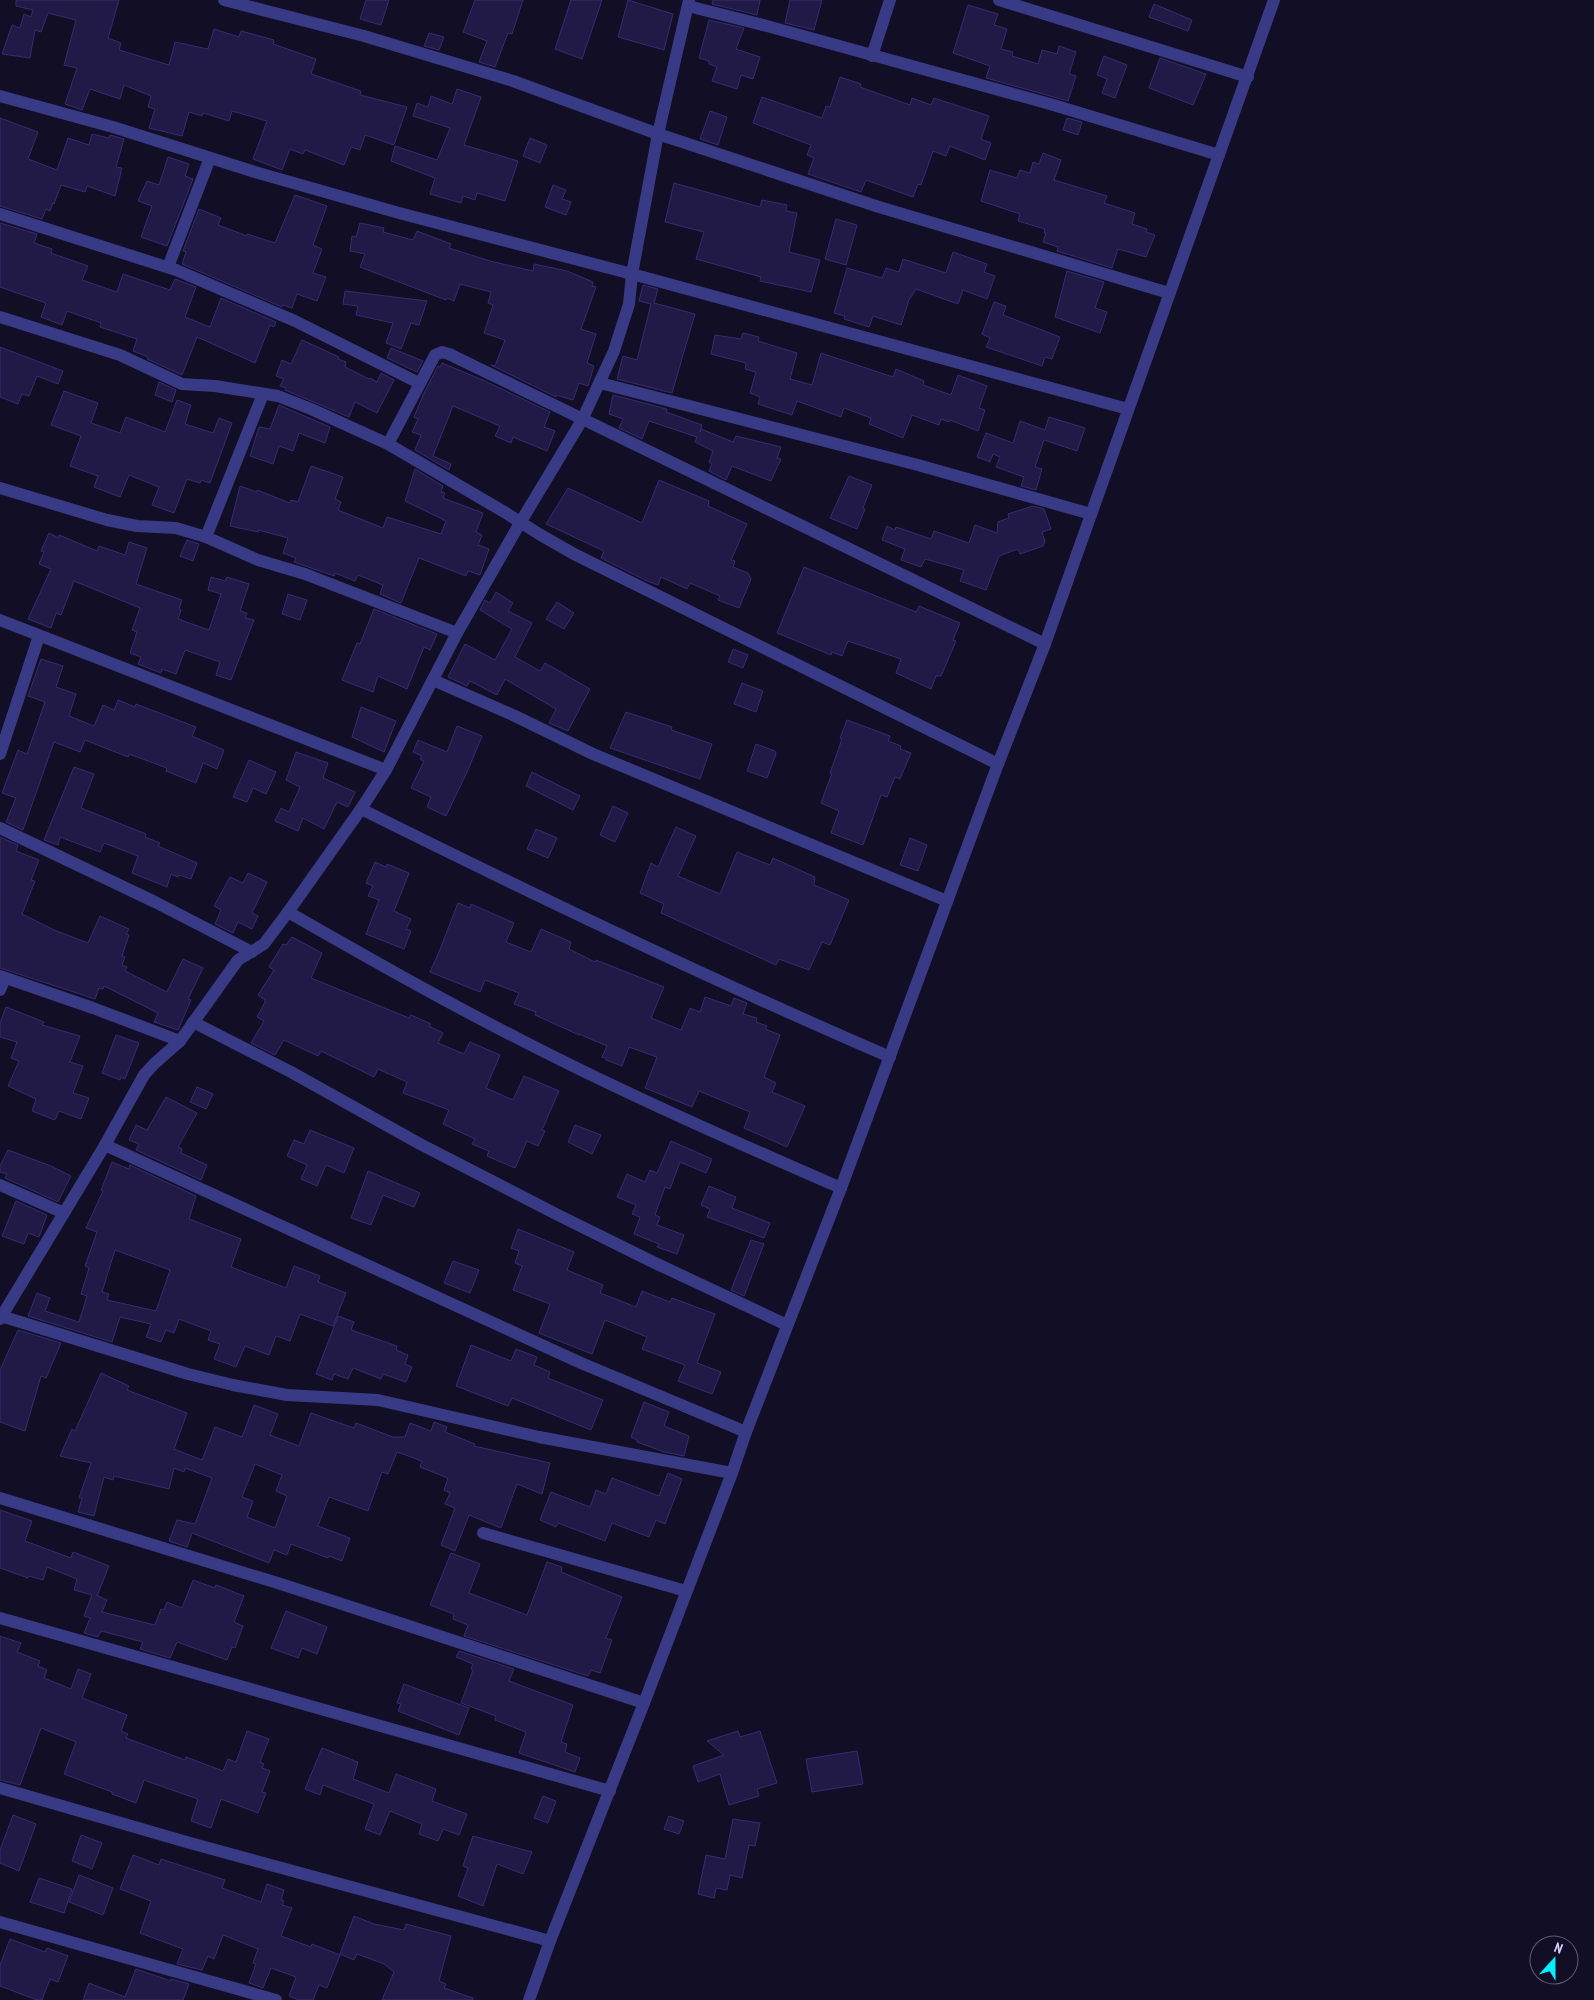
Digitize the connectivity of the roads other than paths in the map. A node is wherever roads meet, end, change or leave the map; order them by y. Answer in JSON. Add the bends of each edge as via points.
{"nodes":[{"id":1,"x":224,"y":0,"type":"edge"},
{"id":2,"x":890,"y":0,"type":"edge"},
{"id":3,"x":999,"y":0,"type":"edge"},
{"id":4,"x":1274,"y":0,"type":"edge"},
{"id":5,"x":1017,"y":2,"type":"edge"},
{"id":6,"x":689,"y":3,"type":"edge"},
{"id":7,"x":872,"y":56,"type":"junction"},
{"id":8,"x":1248,"y":77,"type":"junction"},
{"id":9,"x":0,"y":96,"type":"edge"},
{"id":10,"x":658,"y":134,"type":"junction"},
{"id":11,"x":1219,"y":155,"type":"junction"},
{"id":12,"x":210,"y":158,"type":"junction"},
{"id":13,"x":0,"y":214,"type":"edge"},
{"id":14,"x":168,"y":267,"type":"junction"},
{"id":15,"x":632,"y":274,"type":"junction"},
{"id":16,"x":1169,"y":293,"type":"junction"},
{"id":17,"x":0,"y":317,"type":"edge"},
{"id":18,"x":419,"y":383,"type":"junction"},
{"id":19,"x":600,"y":383,"type":"junction"},
{"id":20,"x":263,"y":394,"type":"junction"},
{"id":21,"x":1128,"y":409,"type":"junction"},
{"id":22,"x":582,"y":420,"type":"junction"},
{"id":23,"x":388,"y":444,"type":"junction"},
{"id":24,"x":0,"y":488,"type":"edge"},
{"id":25,"x":1090,"y":514,"type":"junction"},
{"id":26,"x":520,"y":523,"type":"junction"},
{"id":27,"x":206,"y":537,"type":"junction"},
{"id":28,"x":0,"y":620,"type":"edge"},
{"id":29,"x":457,"y":633,"type":"junction"},
{"id":30,"x":39,"y":636,"type":"junction"},
{"id":31,"x":1045,"y":644,"type":"junction"},
{"id":32,"x":433,"y":680,"type":"junction"},
{"id":33,"x":0,"y":754,"type":"edge"},
{"id":34,"x":998,"y":764,"type":"junction"},
{"id":35,"x":386,"y":770,"type":"junction"},
{"id":36,"x":361,"y":809,"type":"junction"},
{"id":37,"x":0,"y":828,"type":"edge"},
{"id":38,"x":947,"y":901,"type":"junction"},
{"id":39,"x":288,"y":912,"type":"junction"},
{"id":40,"x":252,"y":952,"type":"junction"},
{"id":41,"x":2,"y":981,"type":"edge"},
{"id":42,"x":193,"y":1022,"type":"junction"},
{"id":43,"x":180,"y":1041,"type":"junction"},
{"id":44,"x":890,"y":1057,"type":"junction"},
{"id":45,"x":105,"y":1145,"type":"junction"},
{"id":46,"x":0,"y":1186,"type":"edge"},
{"id":47,"x":841,"y":1188,"type":"junction"},
{"id":48,"x":64,"y":1213,"type":"junction"},
{"id":49,"x":1,"y":1318,"type":"edge"},
{"id":50,"x":787,"y":1325,"type":"junction"},
{"id":51,"x":746,"y":1432,"type":"junction"},
{"id":52,"x":732,"y":1473,"type":"junction"},
{"id":53,"x":0,"y":1498,"type":"edge"},
{"id":54,"x":483,"y":1533,"type":"dead end"},
{"id":55,"x":686,"y":1591,"type":"junction"},
{"id":56,"x":0,"y":1618,"type":"edge"},
{"id":57,"x":644,"y":1703,"type":"junction"},
{"id":58,"x":0,"y":1788,"type":"edge"},
{"id":59,"x":610,"y":1791,"type":"junction"},
{"id":60,"x":0,"y":1922,"type":"edge"},
{"id":61,"x":550,"y":1941,"type":"junction"},
{"id":62,"x":276,"y":2000,"type":"edge"},
{"id":63,"x":529,"y":2000,"type":"edge"}],
"edges":[{"from":1,"to":10,"type":"street","via":[[364,36],[513,81]]},
{"from":2,"to":7,"type":"street"},
{"from":3,"to":5,"type":"street"},
{"from":4,"to":8,"type":"street"},
{"from":5,"to":8,"type":"street"},
{"from":6,"to":7,"type":"street"},
{"from":6,"to":10,"type":"street"},
{"from":7,"to":11,"type":"street","via":[[1050,104]]},
{"from":8,"to":11,"type":"street"},
{"from":9,"to":12,"type":"street","via":[[114,127]]},
{"from":10,"to":15,"type":"street"},
{"from":10,"to":16,"type":"street","via":[[879,207]]},
{"from":11,"to":16,"type":"street"},
{"from":12,"to":14,"type":"street"},
{"from":12,"to":15,"type":"street","via":[[400,213]]},
{"from":13,"to":14,"type":"street"},
{"from":14,"to":18,"type":"street","via":[[295,321]]},
{"from":15,"to":19,"type":"street","via":[[629,304],[622,328]]},
{"from":15,"to":21,"type":"street"},
{"from":16,"to":21,"type":"street"},
{"from":17,"to":20,"type":"street","via":[[120,355],[182,384]]},
{"from":18,"to":22,"type":"street","via":[[435,355],[442,352]]},
{"from":18,"to":23,"type":"street"},
{"from":19,"to":22,"type":"street"},
{"from":19,"to":25,"type":"street","via":[[918,464]]},
{"from":20,"to":23,"type":"street","via":[[312,409]]},
{"from":20,"to":27,"type":"street"},
{"from":21,"to":25,"type":"street"},
{"from":22,"to":26,"type":"street"},
{"from":22,"to":31,"type":"street"},
{"from":23,"to":26,"type":"street"},
{"from":24,"to":27,"type":"street","via":[[107,520],[176,528]]},
{"from":25,"to":31,"type":"street"},
{"from":26,"to":29,"type":"street"},
{"from":26,"to":34,"type":"street","via":[[591,562]]},
{"from":27,"to":29,"type":"street","via":[[258,560],[305,574]]},
{"from":28,"to":30,"type":"street"},
{"from":29,"to":32,"type":"street"},
{"from":30,"to":33,"type":"street"},
{"from":30,"to":35,"type":"street"},
{"from":31,"to":34,"type":"street"},
{"from":32,"to":35,"type":"street"},
{"from":32,"to":38,"type":"street","via":[[612,762]]},
{"from":34,"to":38,"type":"street"},
{"from":35,"to":36,"type":"street"},
{"from":36,"to":39,"type":"street"},
{"from":36,"to":44,"type":"street","via":[[557,907]]},
{"from":37,"to":40,"type":"street"},
{"from":38,"to":44,"type":"street"},
{"from":39,"to":40,"type":"street","via":[[264,944]]},
{"from":39,"to":47,"type":"street","via":[[448,1002],[589,1075]]},
{"from":40,"to":42,"type":"street","via":[[238,960]]},
{"from":41,"to":43,"type":"street","via":[[93,1008]]},
{"from":42,"to":43,"type":"street"},
{"from":42,"to":50,"type":"street","via":[[560,1216]]},
{"from":43,"to":45,"type":"street","via":[[144,1075]]},
{"from":44,"to":47,"type":"street"},
{"from":45,"to":48,"type":"street"},
{"from":45,"to":51,"type":"street","via":[[581,1363]]},
{"from":46,"to":48,"type":"street"},
{"from":47,"to":50,"type":"street"},
{"from":48,"to":49,"type":"street"},
{"from":49,"to":52,"type":"street","via":[[233,1385],[287,1395],[378,1400],[539,1437]]},
{"from":50,"to":51,"type":"street"},
{"from":51,"to":52,"type":"street"},
{"from":52,"to":55,"type":"street"},
{"from":53,"to":57,"type":"street","via":[[284,1585]]},
{"from":54,"to":55,"type":"street"},
{"from":55,"to":57,"type":"street"},
{"from":56,"to":59,"type":"street"},
{"from":57,"to":59,"type":"street"},
{"from":58,"to":61,"type":"street"},
{"from":59,"to":61,"type":"street"},
{"from":60,"to":62,"type":"street"},
{"from":61,"to":63,"type":"street"}]}
